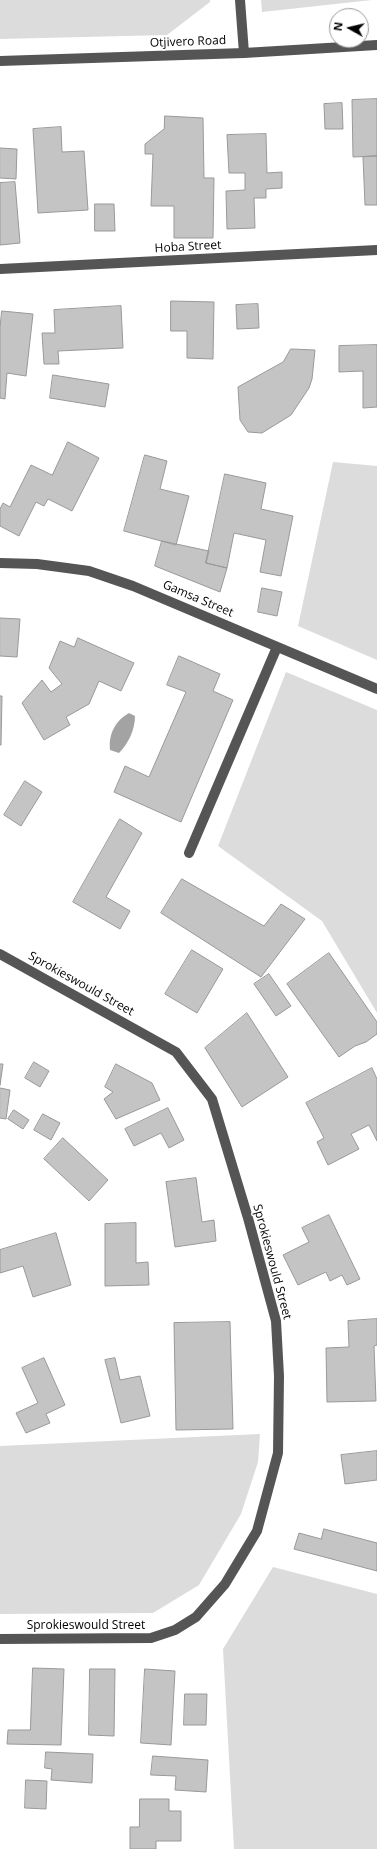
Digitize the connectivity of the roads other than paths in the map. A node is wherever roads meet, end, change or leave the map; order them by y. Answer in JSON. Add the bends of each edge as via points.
{"nodes":[{"id":1,"x":240,"y":0,"type":"edge"},
{"id":2,"x":377,"y":46,"type":"edge"},
{"id":3,"x":244,"y":53,"type":"junction"},
{"id":4,"x":0,"y":61,"type":"edge"},
{"id":5,"x":377,"y":250,"type":"edge"},
{"id":6,"x":0,"y":269,"type":"edge"},
{"id":7,"x":0,"y":563,"type":"edge"},
{"id":8,"x":277,"y":647,"type":"junction"},
{"id":9,"x":377,"y":689,"type":"edge"},
{"id":10,"x":189,"y":853,"type":"dead end"},
{"id":11,"x":0,"y":954,"type":"edge"},
{"id":12,"x":0,"y":1639,"type":"edge"}],
"edges":[{"from":1,"to":3,"type":"street"},
{"from":2,"to":3,"type":"street","name":"Otjivero Road"},
{"from":3,"to":4,"type":"street","name":"Otjivero Road"},
{"from":5,"to":6,"type":"street","name":"Hoba Street"},
{"from":7,"to":8,"type":"street","name":"Gamsa Street","via":[[37,564],[89,572],[133,586]]},
{"from":8,"to":9,"type":"street","name":"Gamsa Street"},
{"from":8,"to":10,"type":"street"},
{"from":11,"to":12,"type":"street","name":"Sprokieswould Street","via":[[176,1052],[212,1099],[276,1321],[279,1376],[278,1453],[257,1532],[225,1584],[196,1616],[175,1630],[150,1638]]}]}
